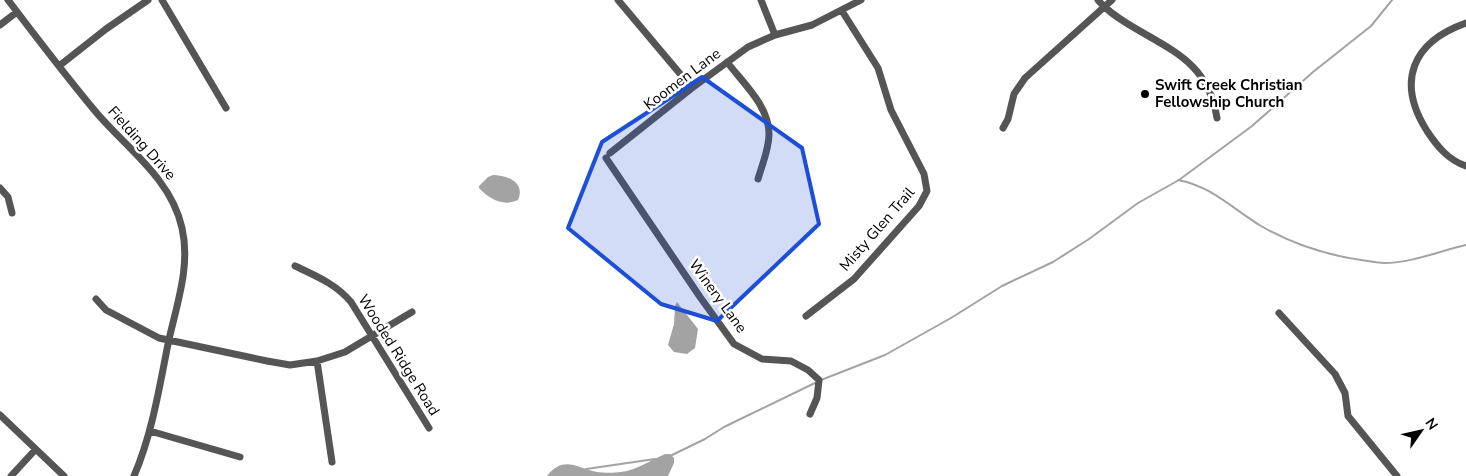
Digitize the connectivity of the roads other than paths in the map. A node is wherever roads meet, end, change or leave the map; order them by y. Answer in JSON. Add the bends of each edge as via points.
{"nodes":[{"id":1,"x":8,"y":0,"type":"edge"},
{"id":2,"x":148,"y":0,"type":"edge"},
{"id":3,"x":162,"y":0,"type":"edge"},
{"id":4,"x":618,"y":0,"type":"edge"},
{"id":5,"x":761,"y":0,"type":"edge"},
{"id":6,"x":861,"y":0,"type":"edge"},
{"id":7,"x":1098,"y":0,"type":"edge"},
{"id":8,"x":1112,"y":0,"type":"edge"},
{"id":9,"x":1104,"y":7,"type":"junction"},
{"id":10,"x":842,"y":11,"type":"junction"},
{"id":11,"x":17,"y":12,"type":"junction"},
{"id":12,"x":1466,"y":23,"type":"edge"},
{"id":13,"x":0,"y":25,"type":"edge"},
{"id":14,"x":775,"y":35,"type":"junction"},
{"id":15,"x":727,"y":62,"type":"junction"},
{"id":16,"x":59,"y":66,"type":"junction"},
{"id":17,"x":692,"y":88,"type":"junction"},
{"id":18,"x":226,"y":108,"type":"dead end"},
{"id":19,"x":1217,"y":118,"type":"dead end"},
{"id":20,"x":1003,"y":128,"type":"dead end"},
{"id":21,"x":608,"y":155,"type":"joint"},
{"id":22,"x":1466,"y":166,"type":"edge"},
{"id":23,"x":758,"y":179,"type":"dead end"},
{"id":24,"x":0,"y":188,"type":"edge"},
{"id":25,"x":12,"y":213,"type":"dead end"},
{"id":26,"x":295,"y":266,"type":"dead end"},
{"id":27,"x":96,"y":299,"type":"dead end"},
{"id":28,"x":412,"y":312,"type":"dead end"},
{"id":29,"x":1278,"y":313,"type":"dead end"},
{"id":30,"x":806,"y":316,"type":"dead end"},
{"id":31,"x":372,"y":336,"type":"junction"},
{"id":32,"x":169,"y":341,"type":"junction"},
{"id":33,"x":317,"y":361,"type":"junction"},
{"id":34,"x":810,"y":414,"type":"dead end"},
{"id":35,"x":0,"y":415,"type":"edge"},
{"id":36,"x":429,"y":428,"type":"dead end"},
{"id":37,"x":150,"y":431,"type":"junction"},
{"id":38,"x":35,"y":450,"type":"junction"},
{"id":39,"x":240,"y":458,"type":"dead end"},
{"id":40,"x":332,"y":462,"type":"dead end"},
{"id":41,"x":11,"y":476,"type":"edge"},
{"id":42,"x":64,"y":476,"type":"edge"},
{"id":43,"x":134,"y":476,"type":"edge"},
{"id":44,"x":1397,"y":476,"type":"edge"}],
"edges":[{"from":1,"to":11,"type":"street","name":"Fielding Drive"},
{"from":2,"to":16,"type":"street"},
{"from":3,"to":18,"type":"street"},
{"from":4,"to":17,"type":"street"},
{"from":5,"to":14,"type":"street"},
{"from":6,"to":10,"type":"street","name":"Koomen Lane"},
{"from":7,"to":9,"type":"street"},
{"from":8,"to":9,"type":"street"},
{"from":9,"to":19,"type":"street","via":[[1194,66],[1212,95]]},
{"from":9,"to":20,"type":"street","via":[[1025,78],[1014,94]]},
{"from":10,"to":14,"type":"street","name":"Koomen Lane","via":[[812,25]]},
{"from":10,"to":30,"type":"street","name":"Misty Glen Trail","via":[[878,68],[890,110],[924,174],[928,191],[919,206],[854,279]]},
{"from":11,"to":13,"type":"street"},
{"from":11,"to":16,"type":"street","name":"Fielding Drive"},
{"from":12,"to":22,"type":"street","via":[[1427,45],[1414,66],[1410,91],[1414,109],[1431,137],[1447,156]]},
{"from":14,"to":15,"type":"street","name":"Koomen Lane"},
{"from":15,"to":17,"type":"street","name":"Koomen Lane"},
{"from":15,"to":23,"type":"street","via":[[758,101],[767,119],[768,144]]},
{"from":16,"to":32,"type":"street","name":"Fielding Drive","via":[[108,126],[158,178],[179,216],[185,260]]},
{"from":17,"to":21,"type":"street","name":"Koomen Lane"},
{"from":21,"to":34,"type":"street","name":"Winery Lane","via":[[734,344],[762,359],[792,362],[819,380],[817,398]]},
{"from":24,"to":25,"type":"street","via":[[8,197]]},
{"from":26,"to":31,"type":"street","name":"Wooded Ridge Road","via":[[340,291],[356,309]]},
{"from":27,"to":32,"type":"street","via":[[114,315],[150,335]]},
{"from":28,"to":31,"type":"street"},
{"from":29,"to":44,"type":"street","via":[[1335,374],[1345,393],[1348,416]]},
{"from":31,"to":33,"type":"street","via":[[345,352]]},
{"from":31,"to":36,"type":"street","name":"Wooded Ridge Road"},
{"from":32,"to":33,"type":"street","via":[[282,364]]},
{"from":32,"to":37,"type":"street","name":"Fielding Drive"},
{"from":33,"to":40,"type":"street"},
{"from":35,"to":38,"type":"street"},
{"from":37,"to":39,"type":"street"},
{"from":37,"to":43,"type":"street","name":"Fielding Drive"},
{"from":38,"to":41,"type":"street"},
{"from":38,"to":42,"type":"street"}]}
